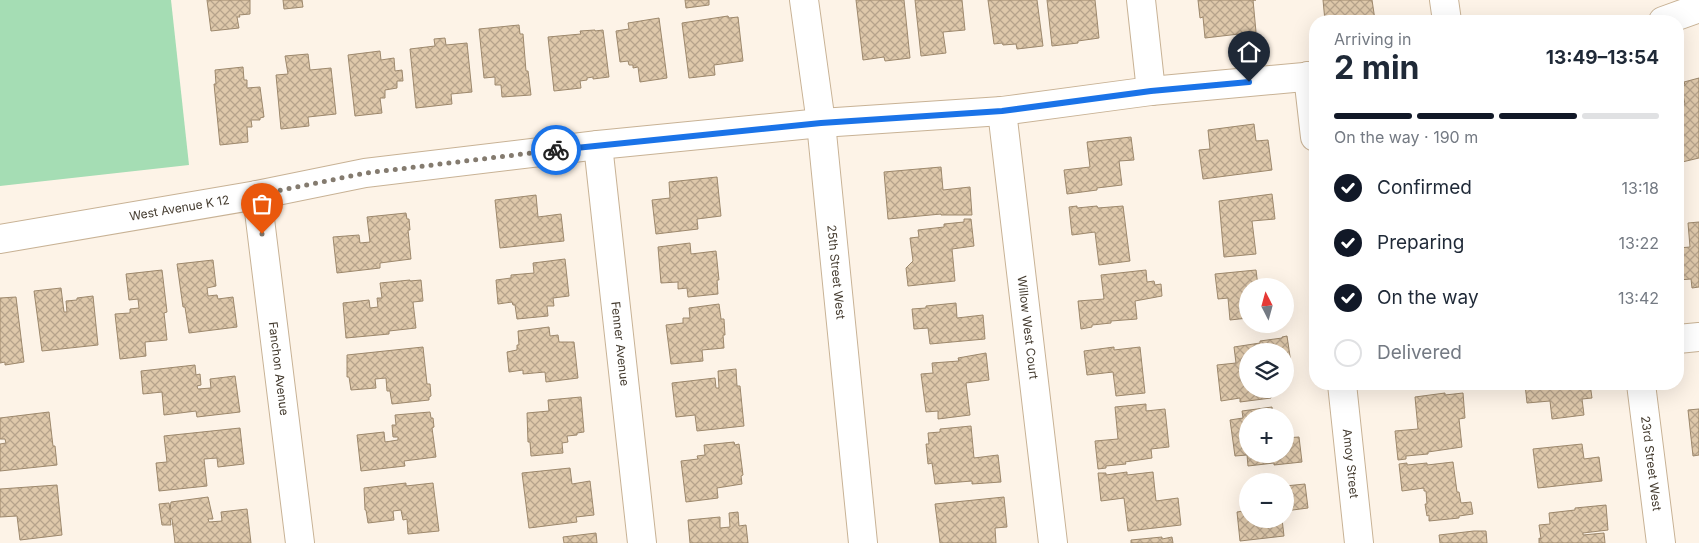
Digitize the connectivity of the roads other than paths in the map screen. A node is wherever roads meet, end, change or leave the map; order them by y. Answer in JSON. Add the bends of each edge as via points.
{"nodes":[{"id":1,"x":804,"y":0,"type":"edge"},
{"id":2,"x":1141,"y":0,"type":"edge"},
{"id":3,"x":1444,"y":0,"type":"edge"},
{"id":4,"x":1699,"y":8,"type":"edge"},
{"id":5,"x":1446,"y":15,"type":"edge"},
{"id":6,"x":1680,"y":15,"type":"edge"},
{"id":7,"x":1309,"y":76,"type":"edge"},
{"id":8,"x":1151,"y":91,"type":"junction"},
{"id":9,"x":1002,"y":111,"type":"junction"},
{"id":10,"x":821,"y":123,"type":"junction"},
{"id":11,"x":598,"y":145,"type":"junction"},
{"id":12,"x":257,"y":195,"type":"junction"},
{"id":13,"x":0,"y":240,"type":"edge"},
{"id":14,"x":1699,"y":337,"type":"edge"},
{"id":15,"x":1684,"y":338,"type":"edge"},
{"id":16,"x":1343,"y":390,"type":"edge"},
{"id":17,"x":1642,"y":390,"type":"edge"},
{"id":18,"x":300,"y":543,"type":"edge"},
{"id":19,"x":642,"y":543,"type":"edge"},
{"id":20,"x":863,"y":543,"type":"edge"},
{"id":21,"x":1054,"y":543,"type":"edge"},
{"id":22,"x":1359,"y":543,"type":"edge"},
{"id":23,"x":1660,"y":543,"type":"edge"}],
"edges":[{"from":1,"to":10,"type":"street","name":"25th Street West"},
{"from":2,"to":8,"type":"street"},
{"from":3,"to":5,"type":"street"},
{"from":4,"to":6,"type":"street"},
{"from":7,"to":8,"type":"street","name":"West Avenue K 12"},
{"from":8,"to":9,"type":"street","name":"West Avenue K 12"},
{"from":9,"to":10,"type":"street","name":"West Avenue K 12"},
{"from":9,"to":21,"type":"street","name":"Willow West Court"},
{"from":10,"to":11,"type":"street","name":"West Avenue K 12"},
{"from":10,"to":20,"type":"street","name":"25th Street West"},
{"from":11,"to":12,"type":"street","name":"West Avenue K 12","via":[[366,173]]},
{"from":11,"to":19,"type":"street","name":"Fenner Avenue"},
{"from":12,"to":13,"type":"street","name":"West Avenue K 12"},
{"from":12,"to":18,"type":"street","name":"Fanchon Avenue"},
{"from":14,"to":15,"type":"street"},
{"from":16,"to":22,"type":"street","name":"Amoy Street"},
{"from":17,"to":23,"type":"street","name":"23rd Street West"}]}
